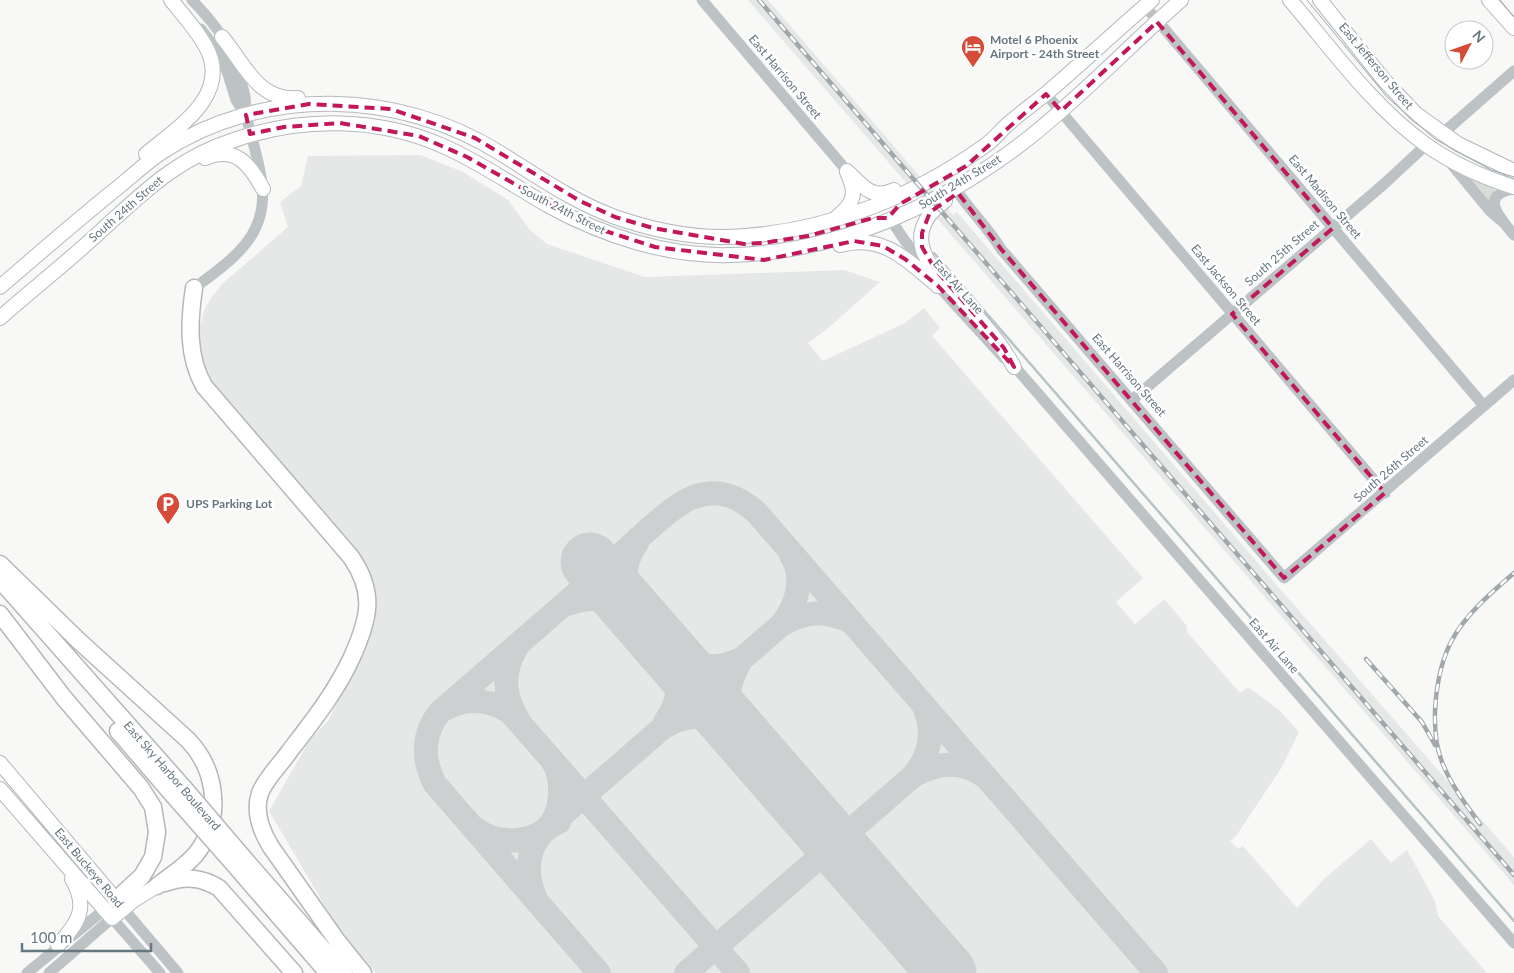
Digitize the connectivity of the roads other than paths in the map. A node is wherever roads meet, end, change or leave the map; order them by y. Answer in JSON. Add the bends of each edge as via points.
{"nodes":[{"id":1,"x":172,"y":0,"type":"edge"},
{"id":2,"x":192,"y":0,"type":"edge"},
{"id":3,"x":702,"y":0,"type":"edge"},
{"id":4,"x":1181,"y":0,"type":"edge"},
{"id":5,"x":1290,"y":0,"type":"edge"},
{"id":6,"x":1320,"y":0,"type":"edge"},
{"id":7,"x":1489,"y":0,"type":"edge"},
{"id":8,"x":1148,"y":3,"type":"edge"},
{"id":9,"x":1158,"y":22,"type":"junction"},
{"id":10,"x":1514,"y":28,"type":"edge"},
{"id":11,"x":222,"y":38,"type":"junction"},
{"id":12,"x":1514,"y":71,"type":"edge"},
{"id":13,"x":1046,"y":94,"type":"junction"},
{"id":14,"x":374,"y":106,"type":"junction"},
{"id":15,"x":1061,"y":111,"type":"junction"},
{"id":16,"x":246,"y":115,"type":"junction"},
{"id":17,"x":1006,"y":126,"type":"junction"},
{"id":18,"x":250,"y":134,"type":"junction"},
{"id":19,"x":1442,"y":134,"type":"junction"},
{"id":20,"x":1426,"y":145,"type":"junction"},
{"id":21,"x":983,"y":148,"type":"junction"},
{"id":22,"x":1446,"y":158,"type":"junction"},
{"id":23,"x":847,"y":171,"type":"junction"},
{"id":24,"x":1514,"y":171,"type":"edge"},
{"id":25,"x":1514,"y":188,"type":"edge"},
{"id":26,"x":263,"y":189,"type":"junction"},
{"id":27,"x":956,"y":191,"type":"junction"},
{"id":28,"x":85,"y":213,"type":"junction"},
{"id":29,"x":836,"y":218,"type":"junction"},
{"id":30,"x":888,"y":220,"type":"junction"},
{"id":31,"x":1503,"y":222,"type":"junction"},
{"id":32,"x":1333,"y":228,"type":"junction"},
{"id":33,"x":102,"y":230,"type":"junction"},
{"id":34,"x":1514,"y":234,"type":"edge"},
{"id":35,"x":722,"y":237,"type":"junction"},
{"id":36,"x":729,"y":256,"type":"junction"},
{"id":37,"x":938,"y":286,"type":"junction"},
{"id":38,"x":0,"y":287,"type":"edge"},
{"id":39,"x":194,"y":288,"type":"joint"},
{"id":40,"x":1232,"y":314,"type":"junction"},
{"id":41,"x":0,"y":318,"type":"edge"},
{"id":42,"x":1014,"y":367,"type":"junction"},
{"id":43,"x":1514,"y":380,"type":"edge"},
{"id":44,"x":1132,"y":400,"type":"junction"},
{"id":45,"x":1484,"y":406,"type":"junction"},
{"id":46,"x":1385,"y":492,"type":"junction"},
{"id":47,"x":0,"y":564,"type":"edge"},
{"id":48,"x":1284,"y":578,"type":"joint"},
{"id":49,"x":0,"y":580,"type":"edge"},
{"id":50,"x":0,"y":595,"type":"edge"},
{"id":51,"x":0,"y":614,"type":"edge"},
{"id":52,"x":0,"y":763,"type":"edge"},
{"id":53,"x":0,"y":789,"type":"edge"},
{"id":54,"x":178,"y":791,"type":"junction"},
{"id":55,"x":60,"y":859,"type":"junction"},
{"id":56,"x":243,"y":866,"type":"junction"},
{"id":57,"x":157,"y":886,"type":"junction"},
{"id":58,"x":114,"y":909,"type":"junction"},
{"id":59,"x":1514,"y":943,"type":"edge"},
{"id":60,"x":58,"y":946,"type":"junction"},
{"id":61,"x":27,"y":973,"type":"edge"},
{"id":62,"x":49,"y":973,"type":"edge"},
{"id":63,"x":160,"y":973,"type":"edge"},
{"id":64,"x":178,"y":973,"type":"edge"},
{"id":65,"x":294,"y":973,"type":"edge"},
{"id":66,"x":328,"y":973,"type":"edge"},
{"id":67,"x":344,"y":973,"type":"edge"},
{"id":68,"x":363,"y":973,"type":"edge"}],
"edges":[{"from":1,"to":16,"type":"street","via":[[213,43],[236,100]]},
{"from":1,"to":28,"type":"main road","via":[[210,56],[212,74],[208,93],[196,111],[106,189]]},
{"from":2,"to":11,"type":"street"},
{"from":3,"to":23,"type":"street","name":"East Harrison Street"},
{"from":4,"to":9,"type":"main road","name":"South 24th Street"},
{"from":5,"to":20,"type":"main road","name":"East Jefferson Street","via":[[1372,96]]},
{"from":6,"to":19,"type":"main road","name":"East Jefferson Street","via":[[1406,104]]},
{"from":7,"to":10,"type":"main road"},
{"from":8,"to":9,"type":"street","name":"East Madison Street"},
{"from":8,"to":13,"type":"main road","name":"South 24th Street"},
{"from":9,"to":15,"type":"main road","name":"South 24th Street"},
{"from":9,"to":32,"type":"street","name":"East Madison Street"},
{"from":11,"to":14,"type":"main road","via":[[257,83],[270,93],[290,98],[352,97]]},
{"from":11,"to":16,"type":"street","via":[[243,88]]},
{"from":12,"to":19,"type":"street"},
{"from":13,"to":15,"type":"street","name":"East Jackson Street"},
{"from":13,"to":17,"type":"main road","name":"South 24th Street"},
{"from":14,"to":16,"type":"main road","name":"South 24th Street","via":[[309,104]]},
{"from":14,"to":35,"type":"main road","name":"South 24th Street","via":[[412,114],[456,129],[580,201],[615,217],[653,228]]},
{"from":15,"to":27,"type":"main road","name":"South 24th Street"},
{"from":15,"to":40,"type":"street","name":"East Jackson Street"},
{"from":16,"to":18,"type":"street"},
{"from":16,"to":28,"type":"main road","name":"South 24th Street","via":[[208,128],[163,152]]},
{"from":17,"to":21,"type":"main road","name":"South 24th Street"},
{"from":17,"to":23,"type":"main road","via":[[930,172],[882,195],[865,188]]},
{"from":18,"to":26,"type":"street"},
{"from":18,"to":33,"type":"main road","name":"South 24th Street","via":[[214,147],[176,167]]},
{"from":18,"to":36,"type":"main road","name":"South 24th Street","via":[[284,127],[340,123],[420,136],[467,157],[587,225],[655,247]]},
{"from":19,"to":24,"type":"main road","name":"East Jefferson Street"},
{"from":20,"to":22,"type":"main road","name":"East Jefferson Street"},
{"from":20,"to":32,"type":"street","name":"South 25th Street"},
{"from":21,"to":29,"type":"main road","name":"South 24th Street","via":[[919,186]]},
{"from":21,"to":30,"type":"main road","via":[[949,178],[896,207]]},
{"from":22,"to":25,"type":"main road","name":"East Jefferson Street"},
{"from":22,"to":31,"type":"street","name":"East Jefferson Street"},
{"from":23,"to":29,"type":"main road","via":[[853,187],[852,200]]},
{"from":25,"to":31,"type":"street","name":"East Jefferson Street","via":[[1501,191],[1495,198],[1494,208]]},
{"from":26,"to":33,"type":"main road","via":[[254,171],[244,161],[230,155],[214,154],[176,175]]},
{"from":26,"to":39,"type":"street","via":[[261,213],[252,236],[238,252]]},
{"from":27,"to":30,"type":"main road","name":"South 24th Street"},
{"from":27,"to":42,"type":"main road","via":[[930,212],[922,233],[922,247],[928,261],[1004,348]]},
{"from":27,"to":44,"type":"street","name":"East Harrison Street","via":[[1001,250]]},
{"from":28,"to":38,"type":"main road","name":"South 24th Street"},
{"from":29,"to":35,"type":"main road","name":"South 24th Street","via":[[769,234]]},
{"from":30,"to":35,"type":"main road","via":[[872,218],[808,236],[762,243],[744,244]]},
{"from":30,"to":36,"type":"main road","name":"South 24th Street","via":[[801,247]]},
{"from":30,"to":37,"type":"street","name":"East Air Lane","via":[[888,227]]},
{"from":30,"to":42,"type":"street","name":"East Air Lane"},
{"from":31,"to":34,"type":"street","name":"East Jefferson Street"},
{"from":32,"to":40,"type":"street","name":"South 25th Street"},
{"from":32,"to":45,"type":"street","name":"East Madison Street"},
{"from":33,"to":41,"type":"main road","name":"South 24th Street"},
{"from":36,"to":37,"type":"main road","via":[[764,260],[854,241],[868,241],[895,252]]},
{"from":37,"to":42,"type":"street","name":"East Air Lane"},
{"from":39,"to":68,"type":"highway","via":[[190,320],[192,350],[204,386],[351,556],[364,582],[368,607],[365,624],[346,670],[323,707],[264,786],[258,806],[263,833],[271,847]]},
{"from":40,"to":44,"type":"street","name":"South 25th Street"},
{"from":40,"to":46,"type":"street","name":"East Jackson Street"},
{"from":42,"to":59,"type":"street","name":"East Air Lane"},
{"from":43,"to":45,"type":"street","name":"South 26th Street"},
{"from":44,"to":48,"type":"street","name":"East Harrison Street"},
{"from":45,"to":46,"type":"street","name":"South 26th Street"},
{"from":46,"to":48,"type":"street","name":"South 26th Street"},
{"from":47,"to":57,"type":"highway","via":[[188,740],[206,765],[214,800],[209,828],[192,858]]},
{"from":49,"to":54,"type":"highway","name":"East Sky Harbor Boulevard"},
{"from":50,"to":54,"type":"highway","name":"East Sky Harbor Boulevard"},
{"from":51,"to":58,"type":"highway","via":[[153,807],[158,832],[153,857],[142,876]]},
{"from":52,"to":58,"type":"main road","name":"East Buckeye Road"},
{"from":53,"to":55,"type":"main road","name":"East Buckeye Road"},
{"from":54,"to":56,"type":"highway","name":"East Sky Harbor Boulevard","bridge":true},
{"from":55,"to":58,"type":"main road","name":"East Buckeye Road"},
{"from":55,"to":60,"type":"main road","via":[[77,888],[80,905],[75,926]]},
{"from":56,"to":66,"type":"highway","name":"East Sky Harbor Boulevard"},
{"from":56,"to":67,"type":"highway","name":"East Sky Harbor Boulevard"},
{"from":57,"to":58,"type":"main road"},
{"from":57,"to":65,"type":"highway","via":[[188,878],[202,879],[219,888]]},
{"from":58,"to":60,"type":"street"},
{"from":58,"to":62,"type":"street"},
{"from":58,"to":63,"type":"street","name":"East Buckeye Road"},
{"from":58,"to":64,"type":"street","name":"East Buckeye Road"},
{"from":60,"to":61,"type":"street"}]}
